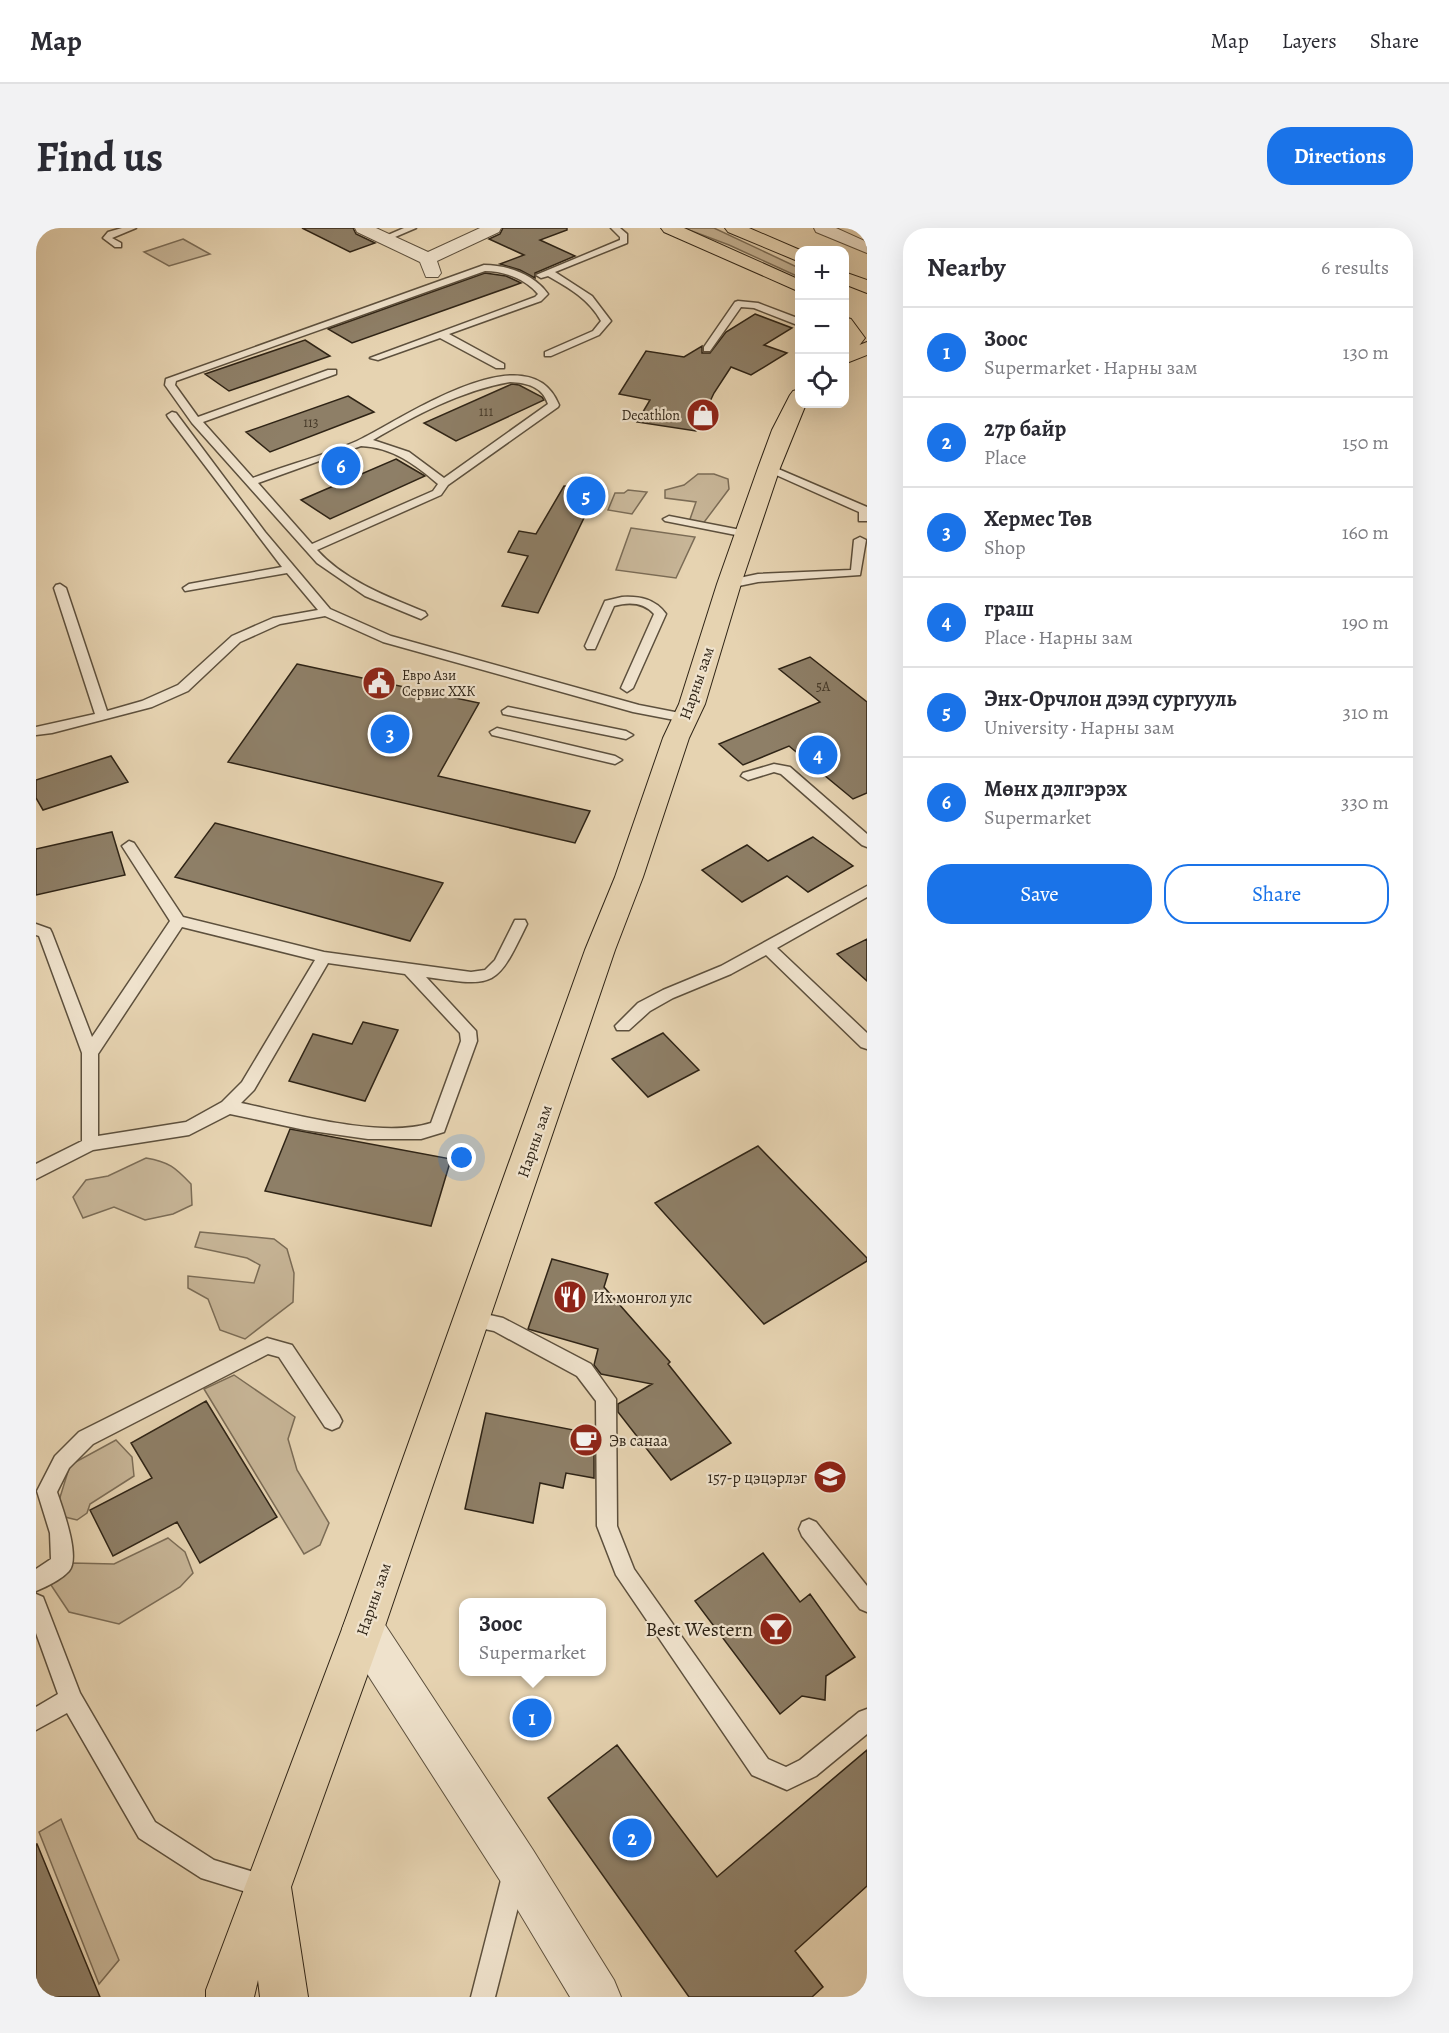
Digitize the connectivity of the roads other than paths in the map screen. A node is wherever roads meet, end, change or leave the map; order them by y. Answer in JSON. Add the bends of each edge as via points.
{"nodes":[{"id":1,"x":132,"y":228,"type":"edge"},
{"id":2,"x":363,"y":228,"type":"edge"},
{"id":3,"x":412,"y":228,"type":"edge"},
{"id":4,"x":493,"y":228,"type":"edge"},
{"id":5,"x":615,"y":228,"type":"edge"},
{"id":6,"x":670,"y":228,"type":"edge"},
{"id":7,"x":734,"y":228,"type":"edge"},
{"id":8,"x":822,"y":228,"type":"edge"},
{"id":9,"x":385,"y":238,"type":"junction"},
{"id":10,"x":118,"y":246,"type":"dead end"},
{"id":11,"x":867,"y":248,"type":"edge"},
{"id":12,"x":795,"y":255,"type":"edge"},
{"id":13,"x":548,"y":272,"type":"junction"},
{"id":14,"x":527,"y":280,"type":"junction"},
{"id":15,"x":795,"y":287,"type":"edge"},
{"id":16,"x":850,"y":315,"type":"edge"},
{"id":17,"x":795,"y":321,"type":"edge"},
{"id":18,"x":441,"y":334,"type":"junction"},
{"id":19,"x":707,"y":349,"type":"dead end"},
{"id":20,"x":849,"y":351,"type":"edge"},
{"id":21,"x":548,"y":354,"type":"dead end"},
{"id":22,"x":375,"y":358,"type":"dead end"},
{"id":23,"x":867,"y":358,"type":"edge"},
{"id":24,"x":500,"y":366,"type":"dead end"},
{"id":25,"x":332,"y":372,"type":"dead end"},
{"id":26,"x":795,"y":405,"type":"edge"},
{"id":27,"x":172,"y":415,"type":"dead end"},
{"id":28,"x":196,"y":422,"type":"junction"},
{"id":29,"x":360,"y":443,"type":"junction"},
{"id":30,"x":769,"y":468,"type":"junction"},
{"id":31,"x":251,"y":482,"type":"junction"},
{"id":32,"x":444,"y":483,"type":"junction"},
{"id":33,"x":865,"y":513,"type":"edge"},
{"id":34,"x":669,"y":519,"type":"dead end"},
{"id":35,"x":746,"y":534,"type":"junction"},
{"id":36,"x":860,"y":540,"type":"dead end"},
{"id":37,"x":310,"y":549,"type":"junction"},
{"id":38,"x":291,"y":569,"type":"junction"},
{"id":39,"x":861,"y":573,"type":"edge"},
{"id":40,"x":729,"y":584,"type":"junction"},
{"id":41,"x":60,"y":588,"type":"dead end"},
{"id":42,"x":189,"y":588,"type":"dead end"},
{"id":43,"x":326,"y":612,"type":"junction"},
{"id":44,"x":421,"y":615,"type":"dead end"},
{"id":45,"x":591,"y":646,"type":"dead end"},
{"id":46,"x":627,"y":688,"type":"dead end"},
{"id":47,"x":508,"y":711,"type":"dead end"},
{"id":48,"x":102,"y":716,"type":"junction"},
{"id":49,"x":685,"y":718,"type":"junction"},
{"id":50,"x":36,"y":731,"type":"edge"},
{"id":51,"x":497,"y":732,"type":"dead end"},
{"id":52,"x":626,"y":735,"type":"dead end"},
{"id":53,"x":615,"y":760,"type":"dead end"},
{"id":54,"x":748,"y":776,"type":"dead end"},
{"id":55,"x":867,"y":842,"type":"edge"},
{"id":56,"x":129,"y":846,"type":"dead end"},
{"id":57,"x":866,"y":894,"type":"edge"},
{"id":58,"x":178,"y":921,"type":"junction"},
{"id":59,"x":520,"y":924,"type":"dead end"},
{"id":60,"x":36,"y":929,"type":"edge"},
{"id":61,"x":767,"y":947,"type":"junction"},
{"id":62,"x":324,"y":957,"type":"junction"},
{"id":63,"x":411,"y":971,"type":"junction"},
{"id":64,"x":623,"y":1026,"type":"dead end"},
{"id":65,"x":867,"y":1043,"type":"edge"},
{"id":66,"x":90,"y":1053,"type":"junction"},
{"id":67,"x":228,"y":1107,"type":"junction"},
{"id":68,"x":90,"y":1144,"type":"junction"},
{"id":69,"x":36,"y":1172,"type":"edge"},
{"id":70,"x":472,"y":1319,"type":"junction"},
{"id":71,"x":332,"y":1421,"type":"dead end"},
{"id":72,"x":809,"y":1529,"type":"dead end"},
{"id":73,"x":36,"y":1581,"type":"edge"},
{"id":74,"x":867,"y":1602,"type":"edge"},
{"id":75,"x":36,"y":1604,"type":"edge"},
{"id":76,"x":363,"y":1629,"type":"junction"},
{"id":77,"x":71,"y":1700,"type":"junction"},
{"id":78,"x":36,"y":1719,"type":"edge"},
{"id":79,"x":867,"y":1720,"type":"edge"},
{"id":80,"x":517,"y":1866,"type":"junction"},
{"id":81,"x":269,"y":1888,"type":"junction"},
{"id":82,"x":230,"y":1997,"type":"edge"},
{"id":83,"x":284,"y":1997,"type":"edge"},
{"id":84,"x":483,"y":1997,"type":"edge"},
{"id":85,"x":597,"y":1997,"type":"edge"}],
"edges":[{"from":1,"to":10,"type":"lane","via":[[107,238]]},
{"from":2,"to":9,"type":"street"},
{"from":3,"to":9,"type":"lane"},
{"from":4,"to":9,"type":"street","via":[[430,266]]},
{"from":5,"to":13,"type":"lane","via":[[624,241]]},
{"from":6,"to":15,"type":"main road"},
{"from":7,"to":12,"type":"main road"},
{"from":8,"to":11,"type":"street"},
{"from":13,"to":14,"type":"lane"},
{"from":13,"to":21,"type":"lane","via":[[585,293],[606,321],[596,333]]},
{"from":14,"to":18,"type":"lane","via":[[541,290],[543,294],[538,299]]},
{"from":14,"to":28,"type":"lane","via":[[495,266],[484,268],[178,375],[170,385]]},
{"from":16,"to":20,"type":"main road","via":[[855,338]]},
{"from":17,"to":19,"type":"lane","via":[[755,305],[738,304]]},
{"from":18,"to":22,"type":"lane"},
{"from":18,"to":24,"type":"lane"},
{"from":20,"to":23,"type":"main road"},
{"from":25,"to":28,"type":"lane"},
{"from":26,"to":30,"type":"main road","name":"Нарны зам"},
{"from":27,"to":38,"type":"lane"},
{"from":28,"to":31,"type":"lane"},
{"from":29,"to":31,"type":"lane"},
{"from":29,"to":32,"type":"lane","via":[[376,442],[391,447]]},
{"from":29,"to":32,"type":"lane","via":[[441,398],[478,384],[516,378],[548,391],[554,405]]},
{"from":30,"to":33,"type":"lane"},
{"from":30,"to":35,"type":"main road","name":"Нарны зам"},
{"from":31,"to":37,"type":"lane"},
{"from":32,"to":37,"type":"lane","via":[[437,493]]},
{"from":34,"to":35,"type":"lane"},
{"from":35,"to":40,"type":"main road","name":"Нарны зам"},
{"from":36,"to":39,"type":"lane"},
{"from":37,"to":44,"type":"lane","via":[[321,561],[369,593]]},
{"from":38,"to":42,"type":"lane"},
{"from":38,"to":43,"type":"lane"},
{"from":39,"to":40,"type":"lane","via":[[758,578]]},
{"from":40,"to":49,"type":"main road","name":"Нарны зам"},
{"from":41,"to":48,"type":"lane"},
{"from":43,"to":48,"type":"lane","via":[[277,621],[236,639],[183,688],[147,704]]},
{"from":43,"to":49,"type":"lane","via":[[387,639],[638,709]]},
{"from":45,"to":46,"type":"lane","via":[[609,604],[626,600],[646,602],[656,608],[660,614]]},
{"from":47,"to":52,"type":"lane"},
{"from":48,"to":50,"type":"lane"},
{"from":49,"to":70,"type":"main road","name":"Нарны зам"},
{"from":51,"to":53,"type":"lane"},
{"from":54,"to":55,"type":"lane","via":[[774,768],[785,770]]},
{"from":56,"to":58,"type":"lane"},
{"from":57,"to":61,"type":"lane"},
{"from":58,"to":62,"type":"lane"},
{"from":58,"to":66,"type":"lane"},
{"from":59,"to":63,"type":"lane","via":[[501,963],[490,974],[471,978]]},
{"from":60,"to":66,"type":"lane","via":[[45,933]]},
{"from":61,"to":64,"type":"lane","via":[[644,1007]]},
{"from":61,"to":65,"type":"lane"},
{"from":62,"to":63,"type":"lane"},
{"from":62,"to":67,"type":"lane","via":[[248,1086]]},
{"from":63,"to":67,"type":"lane","via":[[468,1031],[469,1041],[438,1127],[428,1134],[365,1133]]},
{"from":66,"to":68,"type":"lane"},
{"from":67,"to":68,"type":"lane","via":[[189,1128]]},
{"from":68,"to":69,"type":"lane"},
{"from":70,"to":76,"type":"main road","name":"Нарны зам"},
{"from":70,"to":79,"type":"lane","via":[[497,1323],[584,1370],[606,1399],[607,1526],[626,1575],[760,1767],[787,1779],[808,1768]]},
{"from":71,"to":73,"type":"lane","via":[[285,1351],[267,1346],[86,1438],[62,1462],[47,1491],[60,1533],[62,1564]]},
{"from":72,"to":74,"type":"lane"},
{"from":75,"to":77,"type":"lane"},
{"from":76,"to":80,"type":"street"},
{"from":76,"to":81,"type":"main road","name":"Нарны зам"},
{"from":77,"to":78,"type":"lane"},
{"from":77,"to":81,"type":"lane","via":[[147,1830],[208,1870]]},
{"from":80,"to":84,"type":"lane"},
{"from":80,"to":85,"type":"street"},
{"from":81,"to":82,"type":"main road","name":"Нарны зам"},
{"from":81,"to":83,"type":"main road","name":"Нарны зам"}]}
